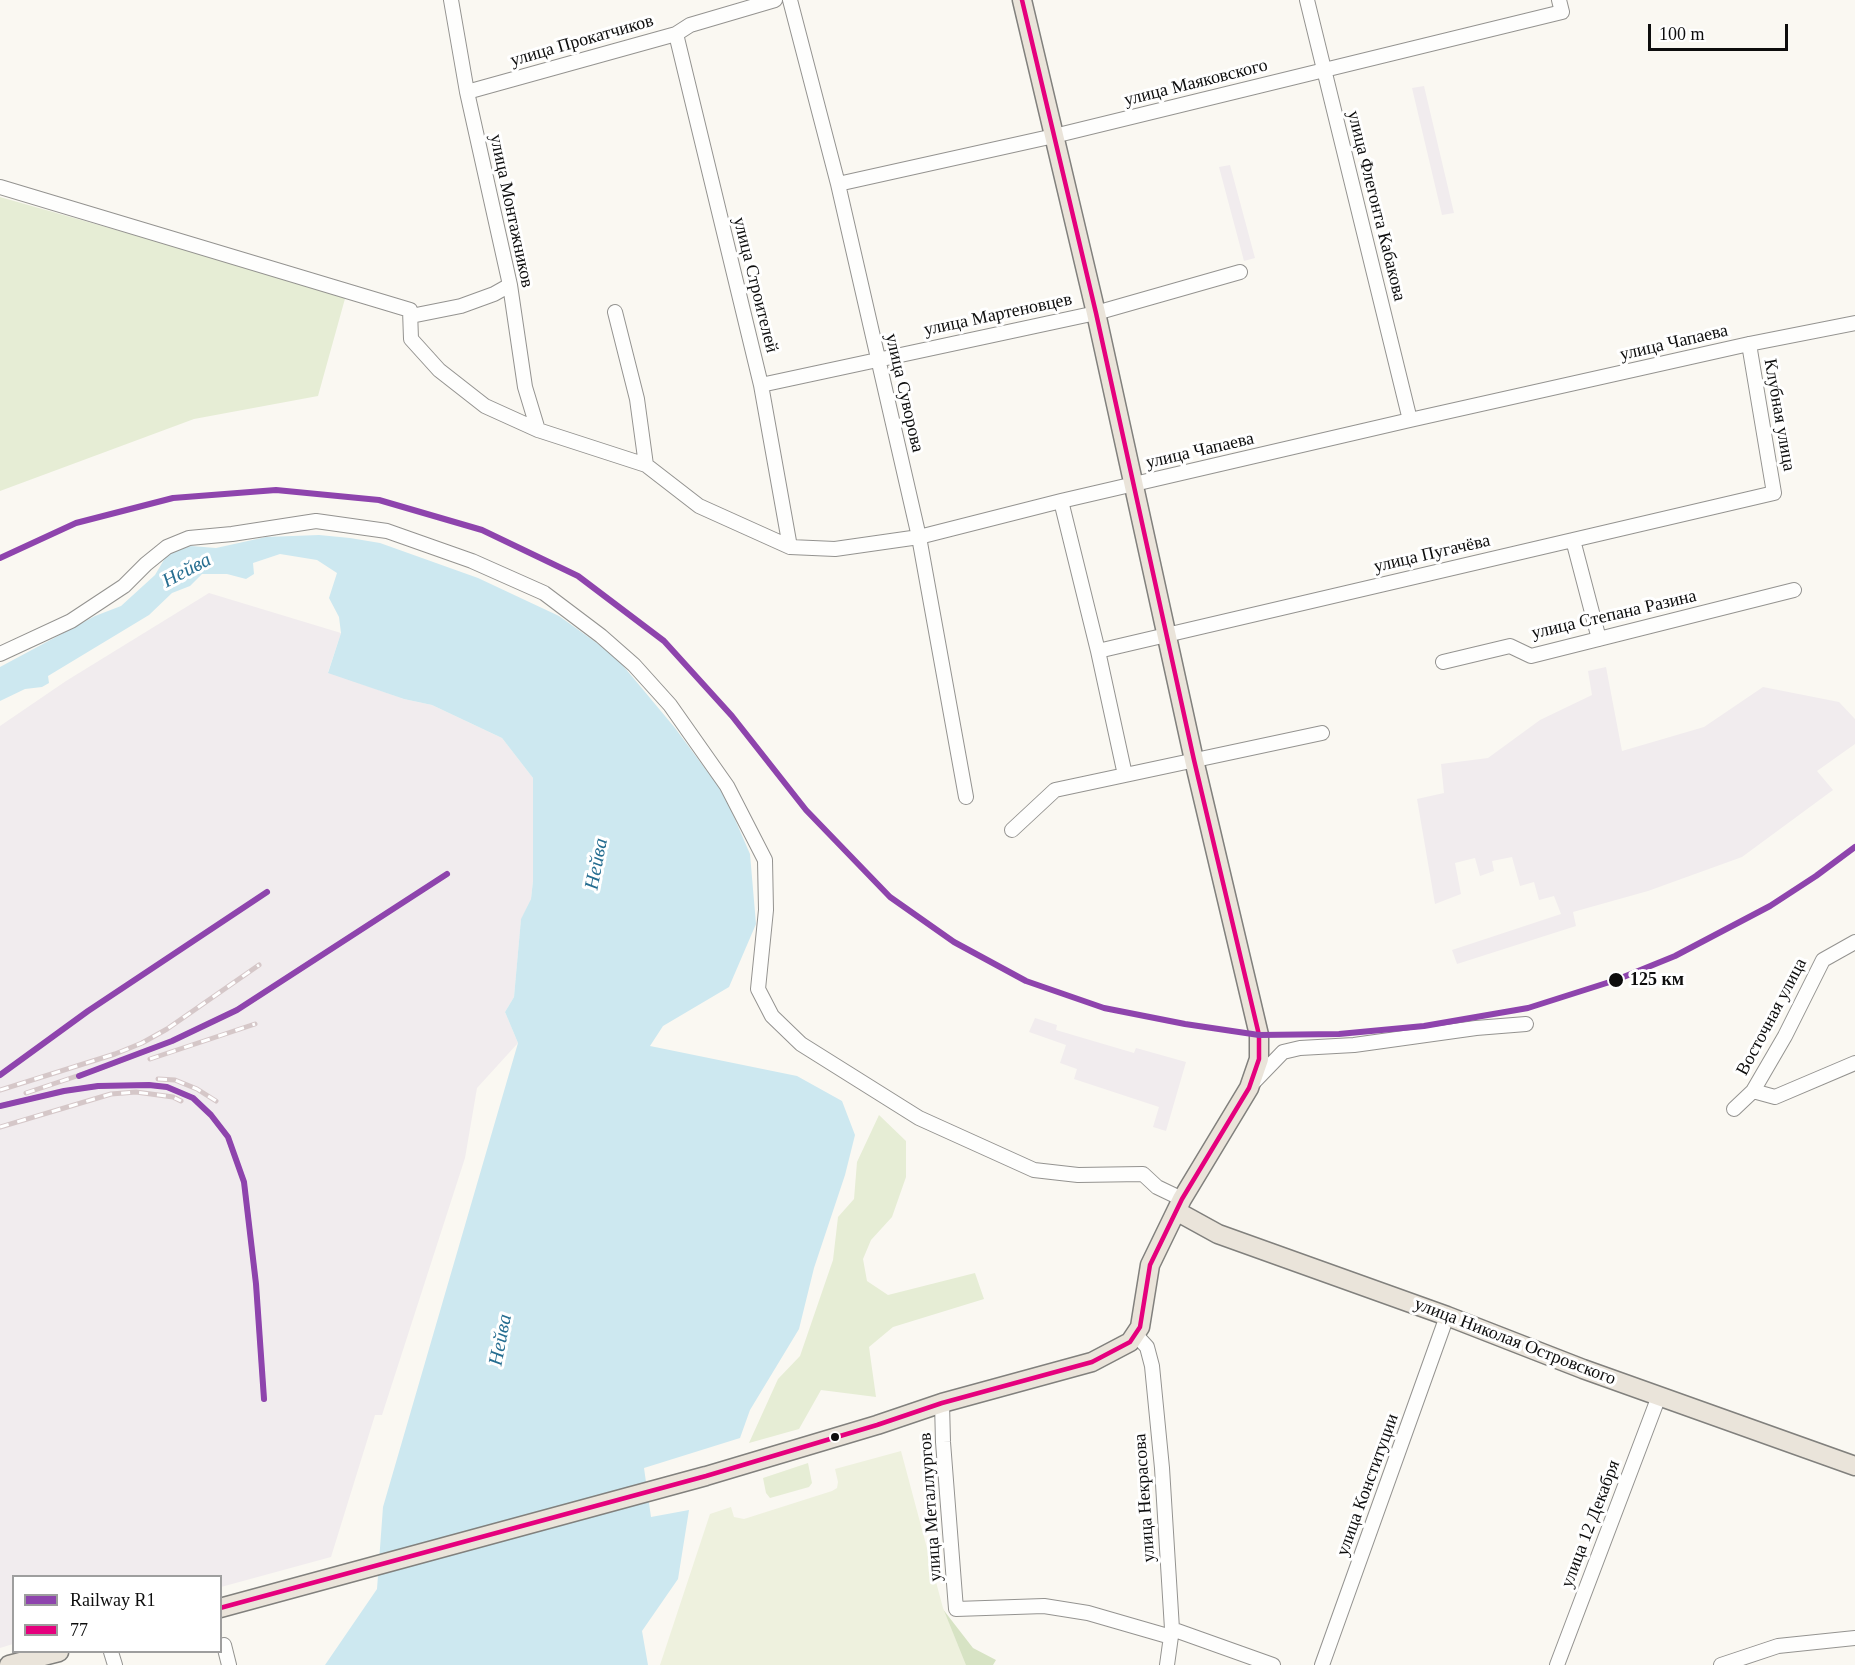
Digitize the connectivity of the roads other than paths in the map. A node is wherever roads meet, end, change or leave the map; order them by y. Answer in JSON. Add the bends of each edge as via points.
{"nodes":[{"id":1,"x":451,"y":0,"type":"edge"},
{"id":2,"x":774,"y":0,"type":"edge"},
{"id":3,"x":790,"y":0,"type":"edge"},
{"id":4,"x":1023,"y":0,"type":"edge"},
{"id":5,"x":1307,"y":0,"type":"edge"},
{"id":6,"x":1561,"y":6,"type":"edge"},
{"id":7,"x":676,"y":33,"type":"junction"},
{"id":8,"x":1324,"y":70,"type":"junction"},
{"id":9,"x":467,"y":92,"type":"junction"},
{"id":10,"x":1054,"y":136,"type":"junction"},
{"id":11,"x":838,"y":184,"type":"junction"},
{"id":12,"x":0,"y":187,"type":"edge"},
{"id":13,"x":1240,"y":272,"type":"dead end"},
{"id":14,"x":510,"y":285,"type":"junction"},
{"id":15,"x":615,"y":312,"type":"dead end"},
{"id":16,"x":1096,"y":313,"type":"junction"},
{"id":17,"x":411,"y":316,"type":"junction"},
{"id":18,"x":1855,"y":322,"type":"edge"},
{"id":19,"x":1749,"y":344,"type":"junction"},
{"id":20,"x":878,"y":359,"type":"junction"},
{"id":21,"x":761,"y":385,"type":"junction"},
{"id":22,"x":1410,"y":420,"type":"junction"},
{"id":23,"x":538,"y":430,"type":"junction"},
{"id":24,"x":646,"y":465,"type":"junction"},
{"id":25,"x":1133,"y":484,"type":"junction"},
{"id":26,"x":1774,"y":493,"type":"joint"},
{"id":27,"x":1061,"y":501,"type":"junction"},
{"id":28,"x":920,"y":537,"type":"junction"},
{"id":29,"x":1573,"y":540,"type":"junction"},
{"id":30,"x":790,"y":547,"type":"junction"},
{"id":31,"x":1794,"y":590,"type":"dead end"},
{"id":32,"x":1167,"y":634,"type":"junction"},
{"id":33,"x":1599,"y":639,"type":"junction"},
{"id":34,"x":1098,"y":651,"type":"junction"},
{"id":35,"x":0,"y":654,"type":"edge"},
{"id":36,"x":1443,"y":662,"type":"dead end"},
{"id":37,"x":1322,"y":733,"type":"dead end"},
{"id":38,"x":1194,"y":760,"type":"junction"},
{"id":39,"x":1125,"y":775,"type":"junction"},
{"id":40,"x":966,"y":797,"type":"dead end"},
{"id":41,"x":1012,"y":831,"type":"dead end"},
{"id":42,"x":1855,"y":942,"type":"edge"},
{"id":43,"x":1526,"y":1024,"type":"dead end"},
{"id":44,"x":1855,"y":1063,"type":"edge"},
{"id":45,"x":1249,"y":1088,"type":"junction"},
{"id":46,"x":1753,"y":1091,"type":"junction"},
{"id":47,"x":1734,"y":1109,"type":"dead end"},
{"id":48,"x":1180,"y":1206,"type":"junction"},
{"id":49,"x":1447,"y":1316,"type":"junction"},
{"id":50,"x":1135,"y":1334,"type":"junction"},
{"id":51,"x":1659,"y":1396,"type":"junction"},
{"id":52,"x":942,"y":1402,"type":"junction"},
{"id":53,"x":1855,"y":1466,"type":"edge"},
{"id":54,"x":222,"y":1607,"type":"edge"},
{"id":55,"x":1171,"y":1633,"type":"junction"},
{"id":56,"x":1855,"y":1638,"type":"edge"},
{"id":57,"x":224,"y":1646,"type":"dead end"},
{"id":58,"x":54,"y":1653,"type":"edge"},
{"id":59,"x":9,"y":1665,"type":"edge"},
{"id":60,"x":229,"y":1665,"type":"edge"},
{"id":61,"x":1167,"y":1665,"type":"edge"},
{"id":62,"x":1273,"y":1665,"type":"edge"},
{"id":63,"x":1322,"y":1665,"type":"edge"},
{"id":64,"x":1557,"y":1665,"type":"edge"},
{"id":65,"x":1721,"y":1665,"type":"edge"}],
"edges":[{"from":1,"to":9,"type":"street","name":"улица Монтажников"},
{"from":2,"to":7,"type":"street","name":"улица Прокатчиков","via":[[690,25]]},
{"from":3,"to":11,"type":"street","name":"улица Суворова"},
{"from":4,"to":10,"type":"main road"},
{"from":5,"to":8,"type":"street","name":"улица Флегонта Кабакова"},
{"from":6,"to":8,"type":"street","name":"улица Маяковского"},
{"from":7,"to":9,"type":"street","name":"улица Прокатчиков"},
{"from":7,"to":21,"type":"street","name":"улица Строителей"},
{"from":8,"to":10,"type":"street","name":"улица Маяковского"},
{"from":8,"to":22,"type":"street","name":"улица Флегонта Кабакова"},
{"from":9,"to":14,"type":"street","name":"улица Монтажников"},
{"from":10,"to":11,"type":"street","name":"улица Маяковского"},
{"from":10,"to":16,"type":"main road"},
{"from":11,"to":20,"type":"street","name":"улица Суворова"},
{"from":12,"to":17,"type":"street","via":[[410,310]]},
{"from":13,"to":16,"type":"street","name":"улица Мартеновцев"},
{"from":14,"to":17,"type":"street","via":[[461,306]]},
{"from":14,"to":23,"type":"street","name":"улица Монтажников","via":[[525,387]]},
{"from":15,"to":24,"type":"street","via":[[637,399]]},
{"from":16,"to":20,"type":"street","name":"улица Мартеновцев"},
{"from":16,"to":25,"type":"main road"},
{"from":17,"to":23,"type":"street","name":"улица Чапаева","via":[[411,339],[439,370],[485,406]]},
{"from":18,"to":19,"type":"street","name":"улица Чапаева"},
{"from":19,"to":22,"type":"street","name":"улица Чапаева"},
{"from":19,"to":26,"type":"street","name":"Клубная улица"},
{"from":20,"to":21,"type":"street","name":"улица Мартеновцев"},
{"from":20,"to":28,"type":"street","name":"улица Суворова"},
{"from":21,"to":30,"type":"street","name":"улица Строителей"},
{"from":22,"to":25,"type":"street","name":"улица Чапаева"},
{"from":23,"to":24,"type":"street","name":"улица Чапаева"},
{"from":24,"to":30,"type":"street","name":"улица Чапаева","via":[[699,506]]},
{"from":25,"to":27,"type":"street","name":"улица Чапаева"},
{"from":25,"to":32,"type":"main road"},
{"from":26,"to":29,"type":"street","name":"улица Пугачёва"},
{"from":27,"to":28,"type":"street","name":"улица Чапаева"},
{"from":27,"to":34,"type":"street"},
{"from":28,"to":30,"type":"street","name":"улица Чапаева","via":[[835,549]]},
{"from":28,"to":40,"type":"street","name":"улица Суворова"},
{"from":29,"to":32,"type":"street","name":"улица Пугачёва"},
{"from":29,"to":33,"type":"street"},
{"from":31,"to":33,"type":"street","name":"улица Степана Разина"},
{"from":32,"to":34,"type":"street","name":"улица Пугачёва"},
{"from":32,"to":38,"type":"main road"},
{"from":33,"to":36,"type":"street","name":"улица Степана Разина","via":[[1531,656],[1510,646]]},
{"from":34,"to":39,"type":"street"},
{"from":35,"to":48,"type":"street","via":[[71,621],[124,586],[168,547],[189,538],[316,521],[387,531],[472,561],[544,593],[634,665],[670,705],[726,786],[765,860],[766,910],[758,989],[772,1016],[801,1044],[919,1118],[1034,1170],[1078,1175],[1143,1174]]},
{"from":37,"to":38,"type":"street"},
{"from":38,"to":39,"type":"street"},
{"from":38,"to":45,"type":"main road","via":[[1259,1035],[1259,1059]]},
{"from":39,"to":41,"type":"street","via":[[1055,790]]},
{"from":42,"to":46,"type":"street","name":"Восточная улица","via":[[1823,960]]},
{"from":43,"to":45,"type":"street","via":[[1354,1045],[1300,1047],[1283,1052]]},
{"from":44,"to":46,"type":"street","via":[[1775,1097]]},
{"from":45,"to":48,"type":"main road"},
{"from":46,"to":47,"type":"street","name":"Восточная улица"},
{"from":48,"to":49,"type":"main road","name":"улица Николая Островского","via":[[1218,1234]]},
{"from":48,"to":50,"type":"main road","via":[[1150,1265],[1140,1327]]},
{"from":49,"to":51,"type":"main road","name":"улица Николая Островского"},
{"from":49,"to":63,"type":"street","name":"улица Конституции"},
{"from":50,"to":52,"type":"main road","via":[[1130,1342],[1092,1362]]},
{"from":50,"to":55,"type":"street","name":"улица Некрасова","via":[[1147,1347],[1152,1366]]},
{"from":51,"to":53,"type":"main road","name":"улица Николая Островского"},
{"from":51,"to":64,"type":"street","name":"улица 12 Декабря"},
{"from":52,"to":54,"type":"main road","via":[[706,1476]]},
{"from":52,"to":55,"type":"street","name":"улица Металлургов","via":[[956,1609],[1044,1606]]},
{"from":55,"to":61,"type":"street","name":"улица Некрасова"},
{"from":55,"to":62,"type":"street"},
{"from":56,"to":65,"type":"street","via":[[1778,1646]]},
{"from":57,"to":60,"type":"street"},
{"from":58,"to":59,"type":"main road"}]}
